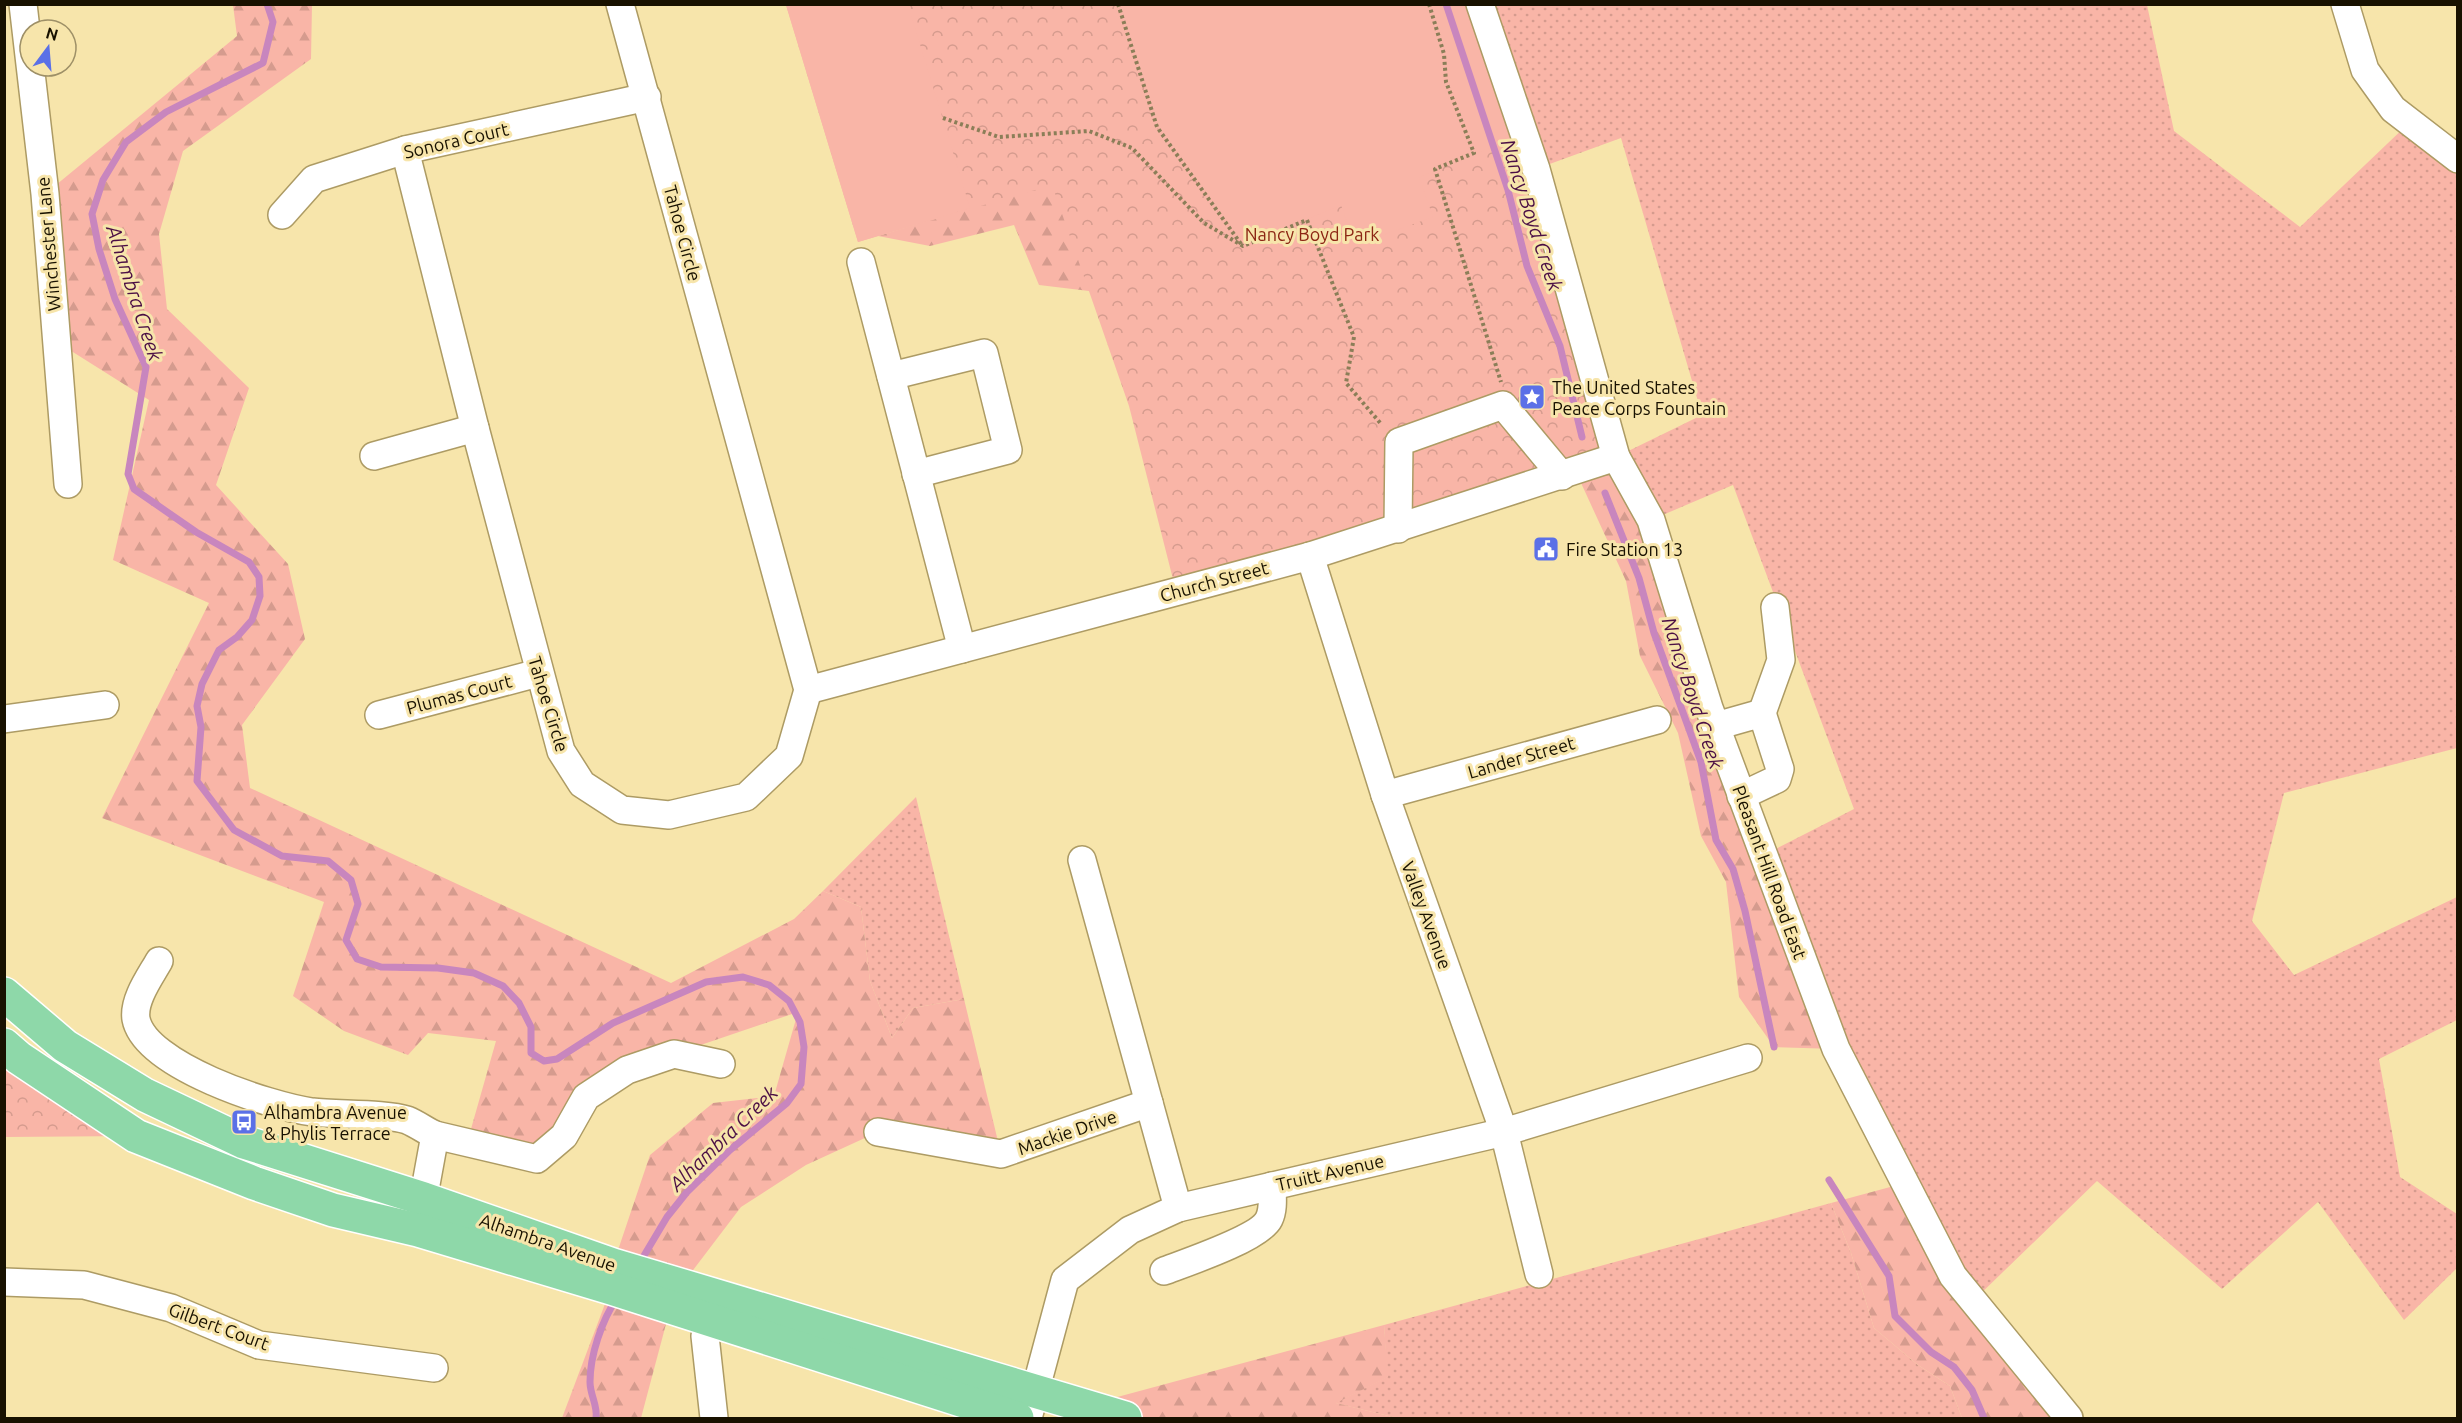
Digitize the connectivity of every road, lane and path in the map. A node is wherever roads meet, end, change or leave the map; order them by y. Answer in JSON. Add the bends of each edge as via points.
{"nodes":[{"id":1,"x":23,"y":4,"type":"edge"},
{"id":2,"x":620,"y":4,"type":"edge"},
{"id":3,"x":1118,"y":4,"type":"edge"},
{"id":4,"x":1430,"y":4,"type":"edge"},
{"id":5,"x":1480,"y":4,"type":"edge"},
{"id":6,"x":2345,"y":4,"type":"edge"},
{"id":7,"x":647,"y":97,"type":"junction"},
{"id":8,"x":943,"y":118,"type":"dead end"},
{"id":9,"x":405,"y":150,"type":"junction"},
{"id":10,"x":2457,"y":159,"type":"edge"},
{"id":11,"x":282,"y":214,"type":"dead end"},
{"id":12,"x":1243,"y":246,"type":"junction"},
{"id":13,"x":861,"y":262,"type":"dead end"},
{"id":14,"x":891,"y":376,"type":"junction"},
{"id":15,"x":1502,"y":384,"type":"dead end"},
{"id":16,"x":475,"y":428,"type":"junction"},
{"id":17,"x":1384,"y":428,"type":"dead end"},
{"id":18,"x":374,"y":456,"type":"dead end"},
{"id":19,"x":1616,"y":457,"type":"junction"},
{"id":20,"x":916,"y":474,"type":"junction"},
{"id":21,"x":1562,"y":476,"type":"junction"},
{"id":22,"x":69,"y":484,"type":"dead end"},
{"id":23,"x":1398,"y":528,"type":"junction"},
{"id":24,"x":1310,"y":556,"type":"junction"},
{"id":25,"x":1775,"y":607,"type":"dead end"},
{"id":26,"x":962,"y":649,"type":"junction"},
{"id":27,"x":538,"y":673,"type":"junction"},
{"id":28,"x":808,"y":690,"type":"junction"},
{"id":29,"x":105,"y":705,"type":"dead end"},
{"id":30,"x":1762,"y":713,"type":"junction"},
{"id":31,"x":380,"y":715,"type":"dead end"},
{"id":32,"x":4,"y":719,"type":"edge"},
{"id":33,"x":1657,"y":720,"type":"dead end"},
{"id":34,"x":1716,"y":726,"type":"junction"},
{"id":35,"x":1385,"y":795,"type":"junction"},
{"id":36,"x":1742,"y":796,"type":"junction"},
{"id":37,"x":1082,"y":860,"type":"dead end"},
{"id":38,"x":159,"y":961,"type":"dead end"},
{"id":39,"x":4,"y":994,"type":"edge"},
{"id":40,"x":4,"y":1045,"type":"edge"},
{"id":41,"x":1748,"y":1058,"type":"dead end"},
{"id":42,"x":721,"y":1064,"type":"dead end"},
{"id":43,"x":1149,"y":1104,"type":"junction"},
{"id":44,"x":878,"y":1132,"type":"dead end"},
{"id":45,"x":1504,"y":1132,"type":"junction"},
{"id":46,"x":435,"y":1135,"type":"junction"},
{"id":47,"x":1272,"y":1186,"type":"junction"},
{"id":48,"x":1178,"y":1208,"type":"junction"},
{"id":49,"x":421,"y":1214,"type":"junction"},
{"id":50,"x":1164,"y":1271,"type":"dead end"},
{"id":51,"x":1539,"y":1274,"type":"dead end"},
{"id":52,"x":4,"y":1282,"type":"edge"},
{"id":53,"x":713,"y":1309,"type":"junction"},
{"id":54,"x":434,"y":1368,"type":"dead end"},
{"id":55,"x":1032,"y":1405,"type":"edge"},
{"id":56,"x":714,"y":1419,"type":"edge"},
{"id":57,"x":1017,"y":1419,"type":"edge"},
{"id":58,"x":1125,"y":1419,"type":"edge"},
{"id":59,"x":2069,"y":1419,"type":"edge"}],
"edges":[{"from":1,"to":22,"type":"street","name":"Winchester Lane","via":[[45,194]]},
{"from":2,"to":7,"type":"street","name":"Tahoe Circle"},
{"from":3,"to":12,"type":"path","via":[[1157,127]]},
{"from":4,"to":15,"type":"path","via":[[1444,54],[1446,82],[1474,153],[1436,169]]},
{"from":5,"to":19,"type":"street","name":"Pleasant Hill Road East","via":[[1536,169]]},
{"from":6,"to":10,"type":"street","via":[[2365,70],[2393,109]]},
{"from":7,"to":9,"type":"street","name":"Sonora Court"},
{"from":7,"to":28,"type":"street","name":"Tahoe Circle"},
{"from":8,"to":12,"type":"path","via":[[999,137],[1089,131],[1132,148],[1204,223]]},
{"from":9,"to":11,"type":"street","name":"Sonora Court","via":[[314,179]]},
{"from":9,"to":16,"type":"street","name":"Tahoe Circle"},
{"from":12,"to":17,"type":"path","via":[[1307,220],[1354,337],[1346,382]]},
{"from":13,"to":14,"type":"street"},
{"from":14,"to":20,"type":"street"},
{"from":14,"to":20,"type":"street","via":[[984,353],[1008,450]]},
{"from":16,"to":18,"type":"street"},
{"from":16,"to":27,"type":"street","name":"Tahoe Circle"},
{"from":19,"to":21,"type":"street","name":"Church Street"},
{"from":19,"to":34,"type":"street","name":"Pleasant Hill Road East","via":[[1651,519]]},
{"from":20,"to":26,"type":"street"},
{"from":21,"to":23,"type":"street","name":"Church Street"},
{"from":21,"to":23,"type":"street","via":[[1503,405],[1399,442]]},
{"from":23,"to":24,"type":"street","name":"Church Street"},
{"from":24,"to":26,"type":"street","name":"Church Street"},
{"from":24,"to":35,"type":"street","name":"Valley Avenue"},
{"from":25,"to":30,"type":"street","via":[[1781,660]]},
{"from":26,"to":28,"type":"street","name":"Church Street"},
{"from":27,"to":28,"type":"street","name":"Tahoe Circle","via":[[561,751],[582,784],[622,810],[669,815],[746,797],[789,756]]},
{"from":27,"to":31,"type":"street","name":"Plumas Court"},
{"from":29,"to":32,"type":"street"},
{"from":30,"to":34,"type":"street"},
{"from":30,"to":36,"type":"street","via":[[1780,769],[1777,779]]},
{"from":33,"to":35,"type":"street","name":"Lander Street"},
{"from":34,"to":36,"type":"street","name":"Pleasant Hill Road East"},
{"from":35,"to":45,"type":"street","name":"Valley Avenue"},
{"from":36,"to":59,"type":"street","name":"Pleasant Hill Road East","via":[[1836,1049],[1953,1276]]},
{"from":37,"to":43,"type":"street"},
{"from":38,"to":46,"type":"street","via":[[140,994],[136,1019],[151,1046],[194,1074],[253,1097],[310,1112],[406,1120]]},
{"from":39,"to":49,"type":"main road","name":"Alhambra Avenue","via":[[65,1046],[145,1095],[244,1142]]},
{"from":40,"to":49,"type":"main road","name":"Alhambra Avenue","via":[[136,1136],[333,1210]]},
{"from":41,"to":45,"type":"street","name":"Truitt Avenue"},
{"from":42,"to":46,"type":"street","via":[[674,1054],[627,1070],[586,1096],[564,1136],[537,1159]]},
{"from":43,"to":44,"type":"street","name":"Mackie Drive","via":[[1001,1154]]},
{"from":43,"to":48,"type":"street"},
{"from":45,"to":47,"type":"street","name":"Truitt Avenue"},
{"from":45,"to":51,"type":"street","name":"Valley Avenue"},
{"from":46,"to":49,"type":"street"},
{"from":47,"to":48,"type":"street","name":"Truitt Avenue"},
{"from":47,"to":50,"type":"street","via":[[1271,1213],[1265,1226],[1197,1260]]},
{"from":48,"to":55,"type":"street","name":"Truitt Avenue","via":[[1130,1230],[1065,1280]]},
{"from":49,"to":53,"type":"main road","name":"Alhambra Avenue"},
{"from":52,"to":54,"type":"street","name":"Gilbert Court","via":[[84,1285],[171,1308],[259,1345]]},
{"from":53,"to":55,"type":"main road","name":"Alhambra Avenue"},
{"from":53,"to":56,"type":"street","via":[[705,1336]]},
{"from":53,"to":57,"type":"main road","name":"Alhambra Avenue"},
{"from":55,"to":58,"type":"main road","name":"Alhambra Avenue"}]}
